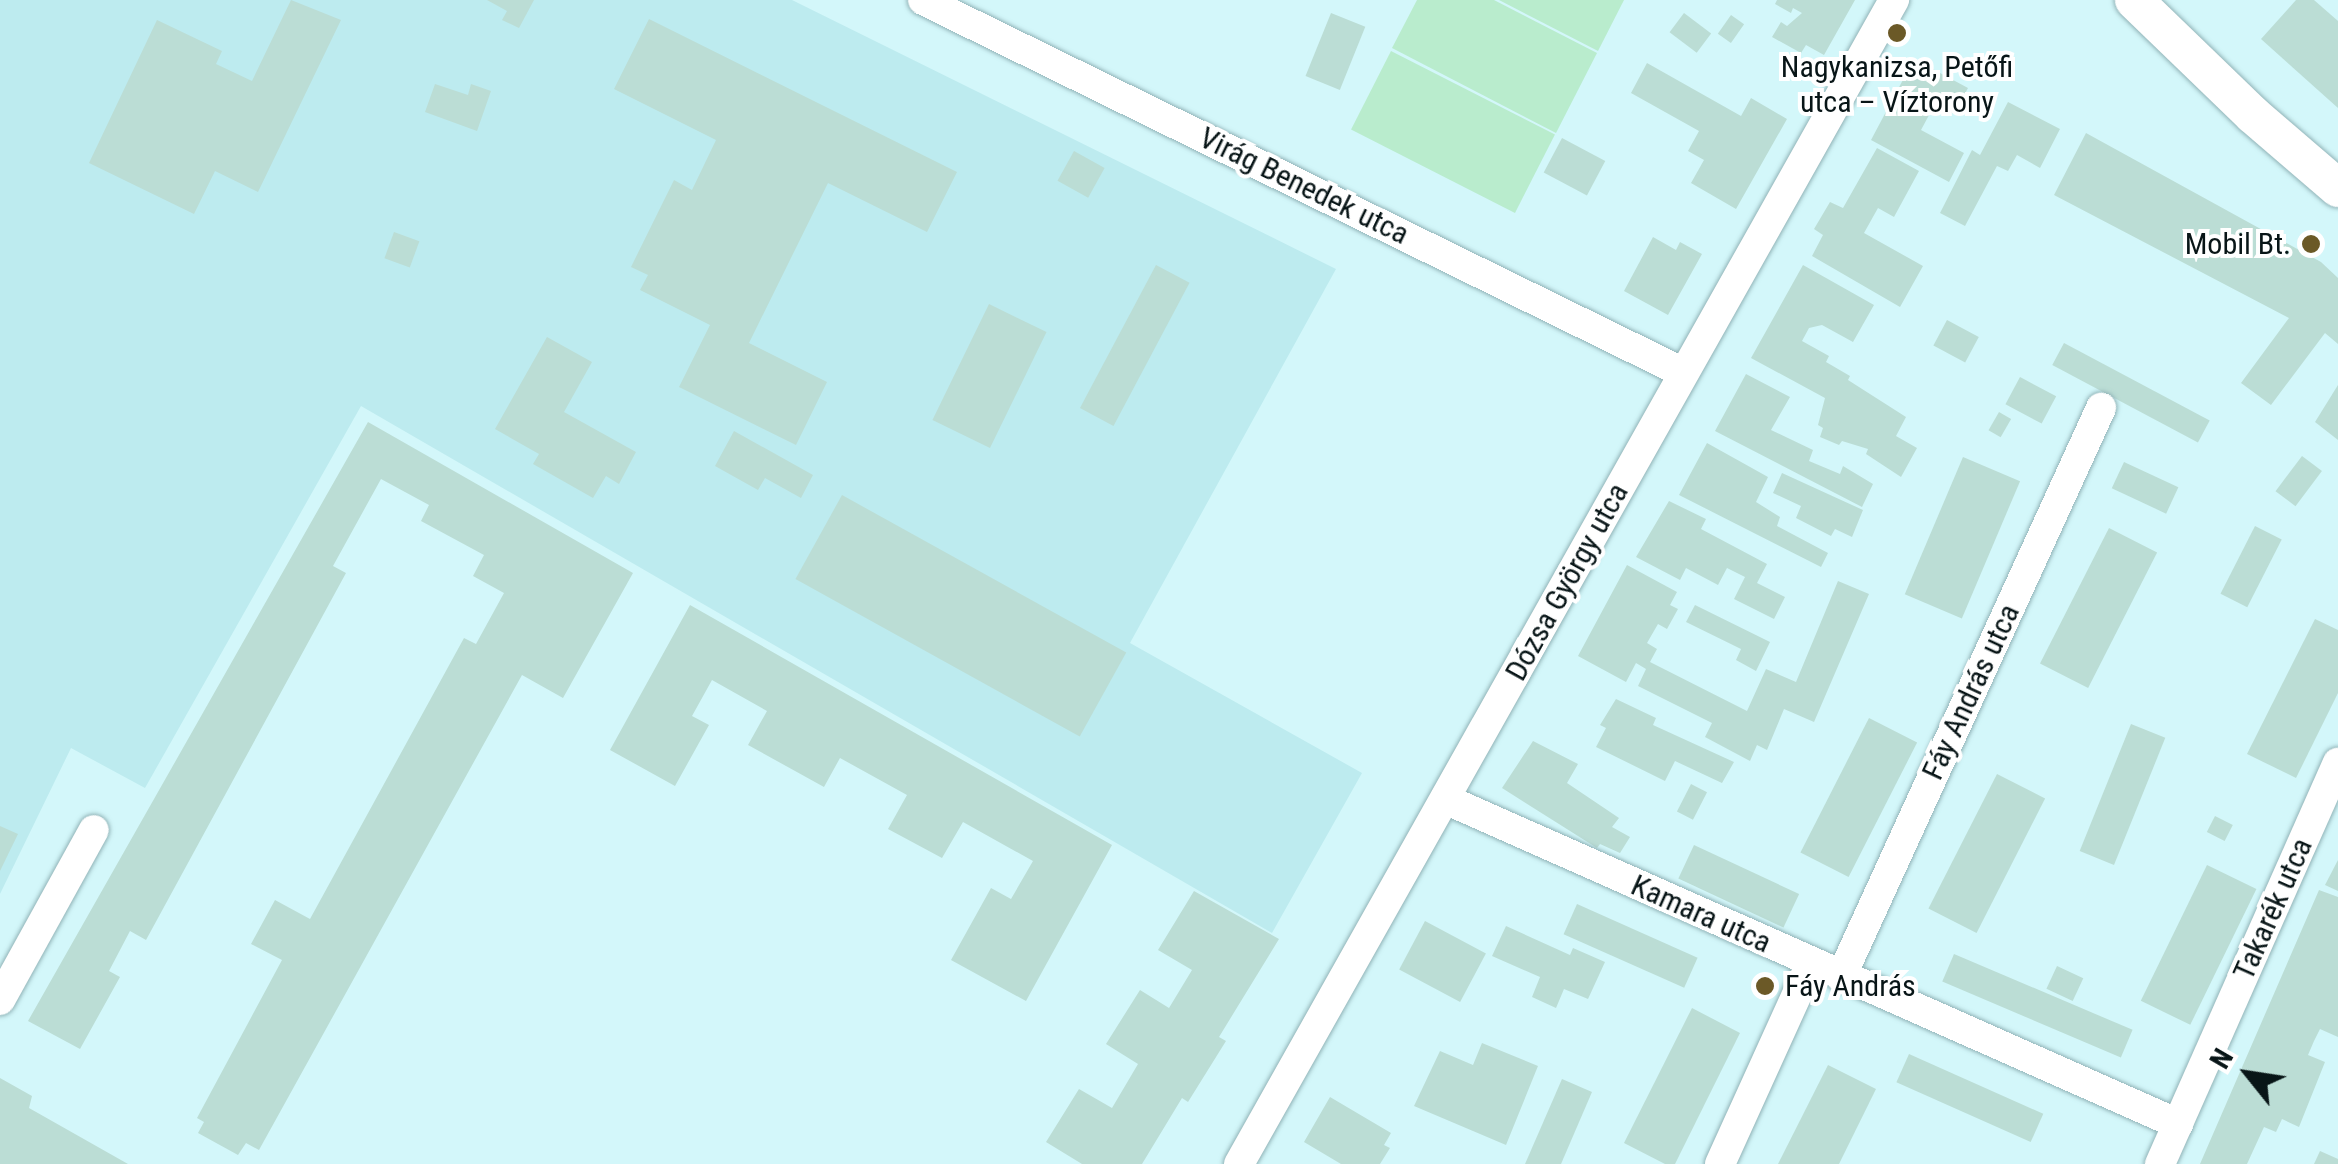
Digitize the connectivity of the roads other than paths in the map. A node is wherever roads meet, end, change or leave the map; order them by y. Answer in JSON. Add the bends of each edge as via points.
{"nodes":[{"id":1,"x":923,"y":0,"type":"edge"},
{"id":2,"x":1894,"y":0,"type":"edge"},
{"id":3,"x":2134,"y":0,"type":"edge"},
{"id":4,"x":2338,"y":188,"type":"edge"},
{"id":5,"x":1684,"y":373,"type":"junction"},
{"id":6,"x":2100,"y":408,"type":"dead end"},
{"id":7,"x":2338,"y":763,"type":"edge"},
{"id":8,"x":1445,"y":800,"type":"junction"},
{"id":9,"x":94,"y":830,"type":"dead end"},
{"id":10,"x":1810,"y":963,"type":"junction"},
{"id":11,"x":1841,"y":976,"type":"junction"},
{"id":12,"x":0,"y":1000,"type":"edge"},
{"id":13,"x":2178,"y":1124,"type":"junction"},
{"id":14,"x":1239,"y":1164,"type":"edge"},
{"id":15,"x":1720,"y":1164,"type":"edge"},
{"id":16,"x":2160,"y":1164,"type":"edge"}],
"edges":[{"from":1,"to":5,"type":"street","name":"Virág Benedek utca"},
{"from":2,"to":5,"type":"street","name":"Dózsa György utca"},
{"from":3,"to":4,"type":"street"},
{"from":5,"to":8,"type":"street","name":"Dózsa György utca"},
{"from":6,"to":11,"type":"street","name":"Fáy András utca"},
{"from":7,"to":13,"type":"street","name":"Takarék utca"},
{"from":8,"to":10,"type":"street","name":"Kamara utca"},
{"from":8,"to":14,"type":"street","name":"Dózsa György utca"},
{"from":9,"to":12,"type":"street"},
{"from":10,"to":11,"type":"street","name":"Kamara utca"},
{"from":10,"to":15,"type":"street"},
{"from":11,"to":13,"type":"street","name":"Kamara utca"},
{"from":13,"to":16,"type":"street","name":"Takarék utca"}]}
